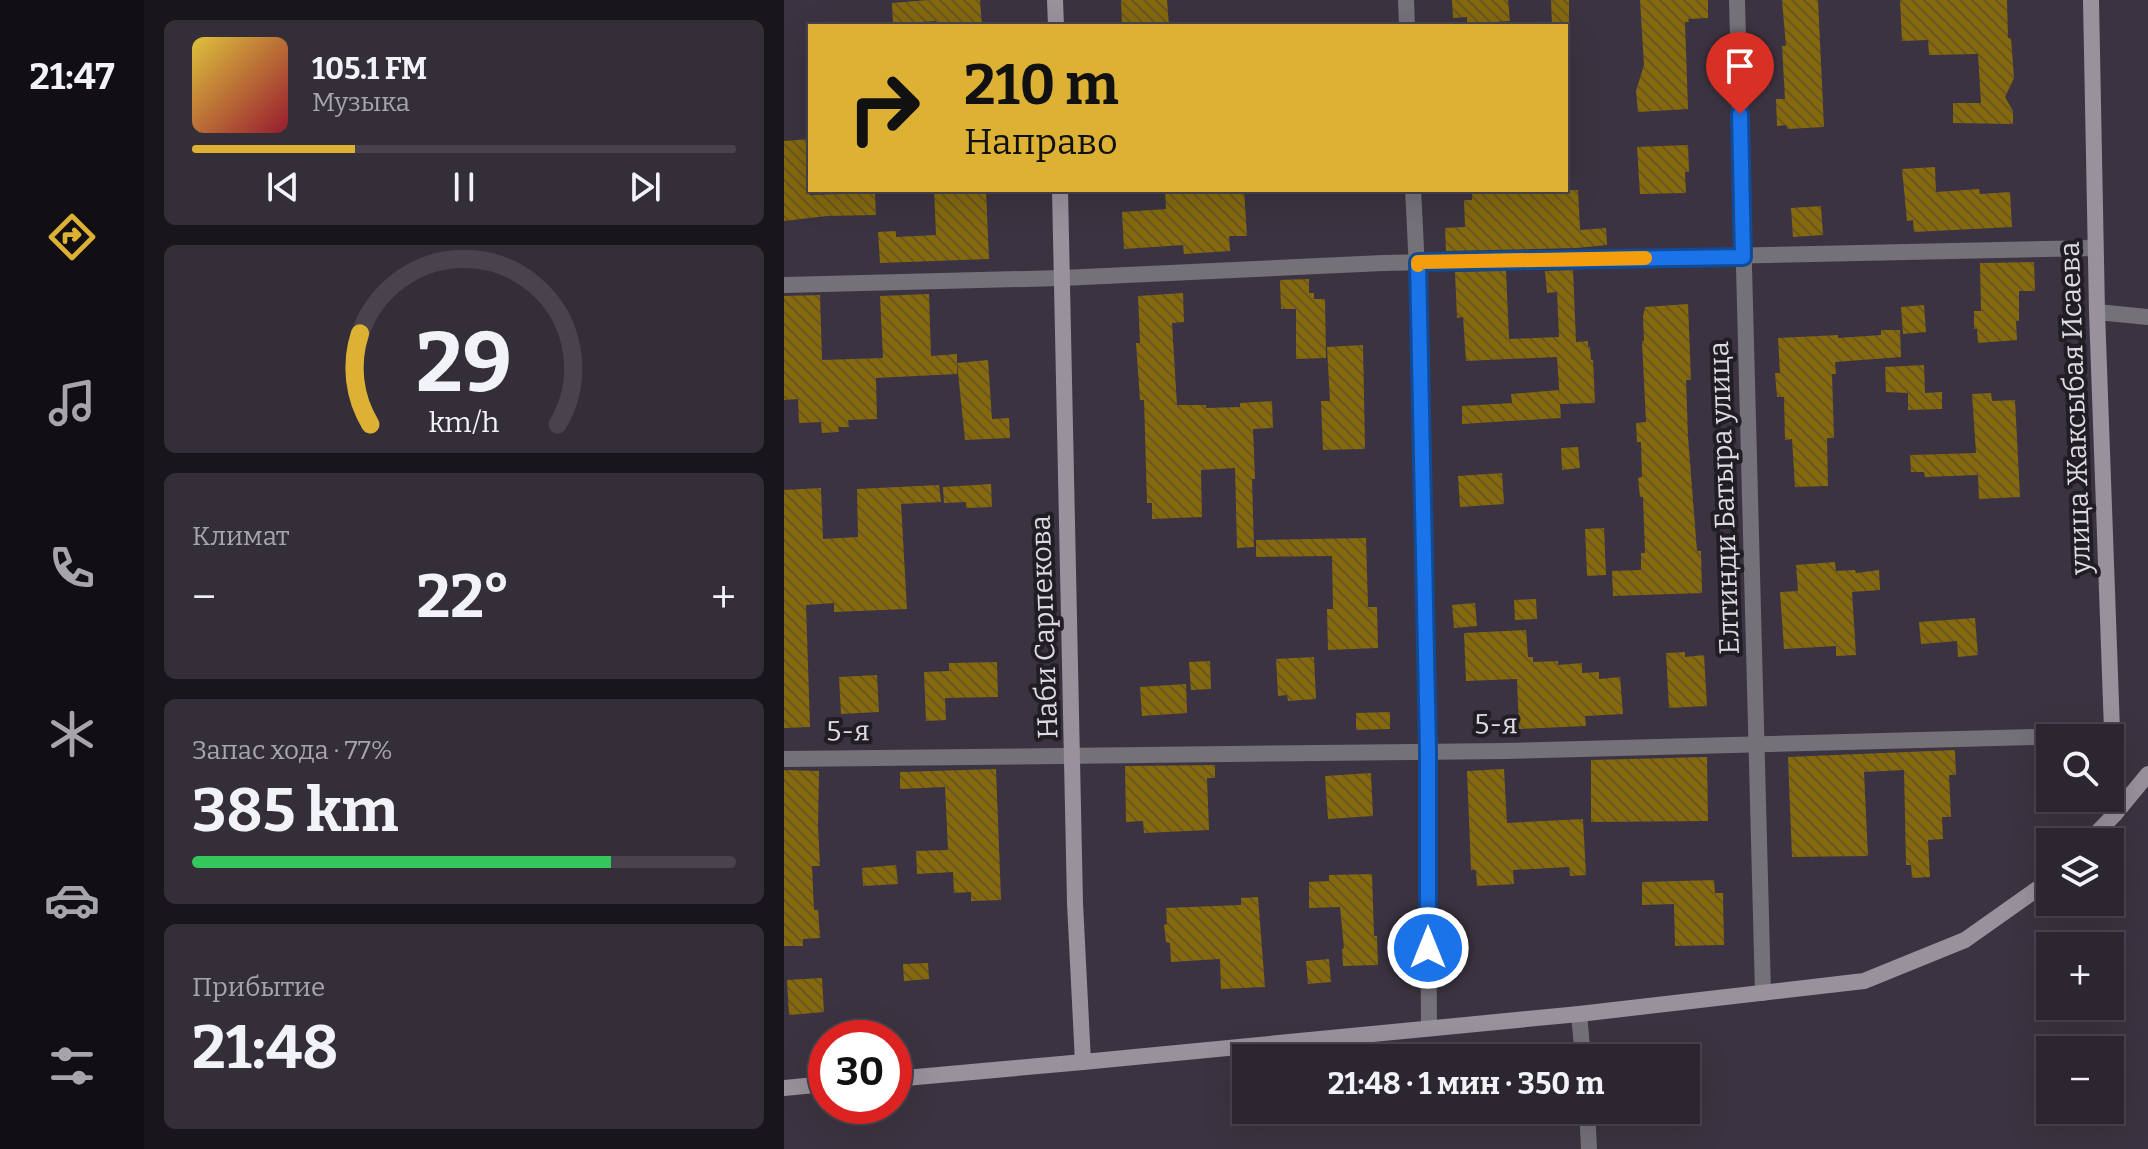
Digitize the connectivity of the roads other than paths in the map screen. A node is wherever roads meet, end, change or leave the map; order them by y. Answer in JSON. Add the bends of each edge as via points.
{"nodes":[{"id":1,"x":1055,"y":0,"type":"edge"},
{"id":2,"x":1406,"y":0,"type":"edge"},
{"id":3,"x":1737,"y":0,"type":"edge"},
{"id":4,"x":2091,"y":0,"type":"edge"},
{"id":5,"x":1056,"y":24,"type":"edge"},
{"id":6,"x":1407,"y":24,"type":"edge"},
{"id":7,"x":1060,"y":192,"type":"edge"},
{"id":8,"x":1413,"y":192,"type":"edge"},
{"id":9,"x":2095,"y":248,"type":"junction"},
{"id":10,"x":1743,"y":257,"type":"junction"},
{"id":11,"x":1418,"y":262,"type":"junction"},
{"id":12,"x":1062,"y":278,"type":"junction"},
{"id":13,"x":784,"y":285,"type":"edge"},
{"id":14,"x":2097,"y":312,"type":"junction"},
{"id":15,"x":2148,"y":317,"type":"edge"},
{"id":16,"x":2113,"y":724,"type":"edge"},
{"id":17,"x":2036,"y":737,"type":"edge"},
{"id":18,"x":1758,"y":745,"type":"junction"},
{"id":19,"x":1428,"y":751,"type":"junction"},
{"id":20,"x":1073,"y":755,"type":"junction"},
{"id":21,"x":784,"y":759,"type":"edge"},
{"id":22,"x":2148,"y":774,"type":"edge"},
{"id":23,"x":2115,"y":814,"type":"joint"},
{"id":24,"x":2102,"y":828,"type":"edge"},
{"id":25,"x":2036,"y":890,"type":"edge"},
{"id":26,"x":1763,"y":993,"type":"junction"},
{"id":27,"x":1579,"y":1014,"type":"junction"},
{"id":28,"x":1429,"y":1028,"type":"junction"},
{"id":29,"x":1582,"y":1044,"type":"edge"},
{"id":30,"x":1083,"y":1062,"type":"junction"},
{"id":31,"x":912,"y":1077,"type":"edge"},
{"id":32,"x":808,"y":1086,"type":"edge"},
{"id":33,"x":784,"y":1088,"type":"edge"},
{"id":34,"x":1588,"y":1124,"type":"edge"},
{"id":35,"x":1589,"y":1149,"type":"edge"}],
"edges":[{"from":1,"to":5,"type":"street"},
{"from":2,"to":6,"type":"street"},
{"from":3,"to":10,"type":"street","name":"Елтинди Батыра улица"},
{"from":4,"to":9,"type":"street","name":"улица Жаксыбая Исаева"},
{"from":7,"to":12,"type":"street","name":"Наби Сарпекова"},
{"from":8,"to":11,"type":"street"},
{"from":9,"to":10,"type":"street"},
{"from":9,"to":14,"type":"street","name":"улица Жаксыбая Исаева"},
{"from":10,"to":11,"type":"street"},
{"from":10,"to":18,"type":"street","name":"Елтинди Батыра улица"},
{"from":11,"to":12,"type":"street"},
{"from":11,"to":19,"type":"street"},
{"from":12,"to":13,"type":"street"},
{"from":12,"to":20,"type":"street","name":"Наби Сарпекова"},
{"from":14,"to":15,"type":"street"},
{"from":14,"to":16,"type":"street","name":"улица Жаксыбая Исаева"},
{"from":17,"to":18,"type":"street","name":"5-я"},
{"from":18,"to":19,"type":"street","name":"5-я"},
{"from":18,"to":26,"type":"street","name":"Елтинди Батыра улица"},
{"from":19,"to":20,"type":"street","name":"5-я"},
{"from":19,"to":28,"type":"street"},
{"from":20,"to":21,"type":"street","name":"5-я"},
{"from":20,"to":30,"type":"street","name":"Наби Сарпекова"},
{"from":22,"to":23,"type":"street"},
{"from":23,"to":24,"type":"street"},
{"from":25,"to":26,"type":"street","via":[[1965,940],[1864,981]]},
{"from":26,"to":27,"type":"street"},
{"from":27,"to":28,"type":"street"},
{"from":27,"to":29,"type":"street"},
{"from":28,"to":30,"type":"street"},
{"from":30,"to":31,"type":"street"},
{"from":32,"to":33,"type":"street"},
{"from":34,"to":35,"type":"street"}]}
